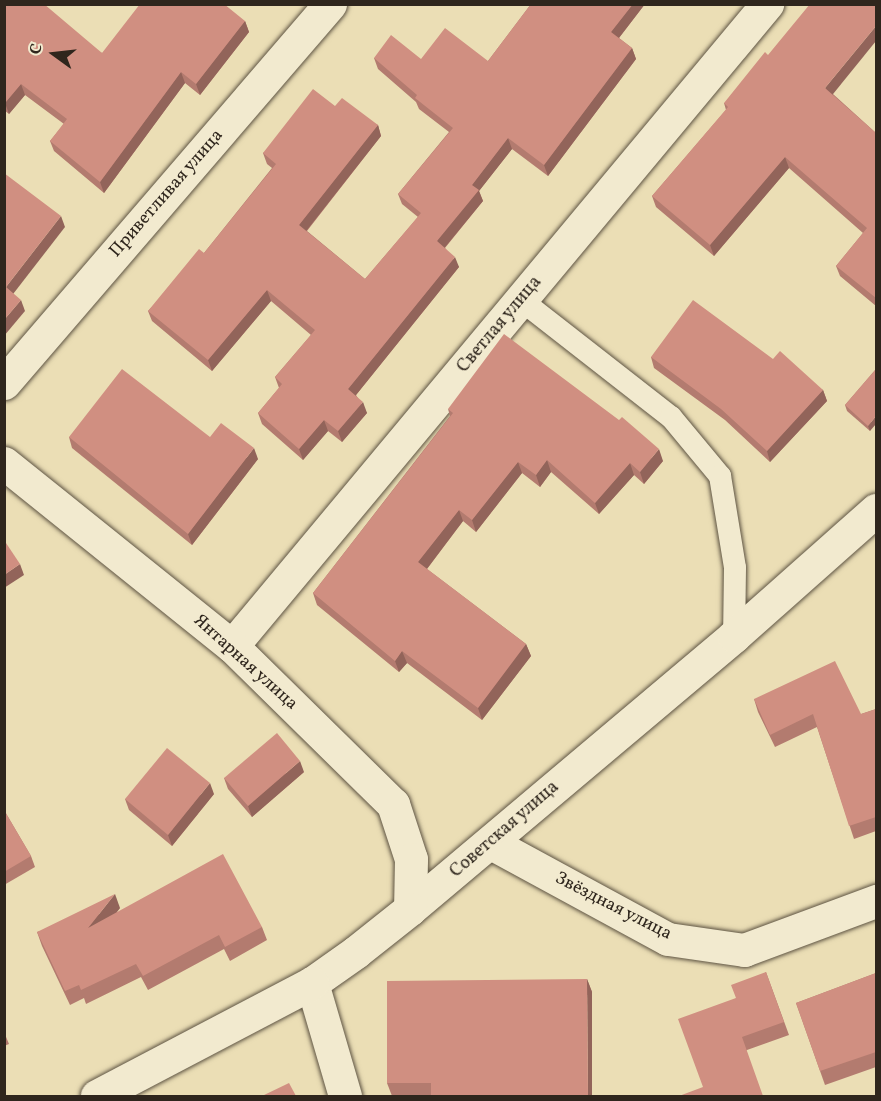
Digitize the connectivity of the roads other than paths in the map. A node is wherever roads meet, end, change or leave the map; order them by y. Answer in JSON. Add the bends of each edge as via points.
{"nodes":[{"id":1,"x":330,"y":4,"type":"edge"},
{"id":2,"x":767,"y":4,"type":"edge"},
{"id":3,"x":520,"y":300,"type":"junction"},
{"id":4,"x":4,"y":383,"type":"edge"},
{"id":5,"x":4,"y":463,"type":"edge"},
{"id":6,"x":876,"y":510,"type":"edge"},
{"id":7,"x":734,"y":636,"type":"junction"},
{"id":8,"x":232,"y":646,"type":"junction"},
{"id":9,"x":491,"y":843,"type":"junction"},
{"id":10,"x":876,"y":901,"type":"edge"},
{"id":11,"x":410,"y":909,"type":"junction"},
{"id":12,"x":312,"y":983,"type":"junction"},
{"id":13,"x":97,"y":1096,"type":"edge"},
{"id":14,"x":345,"y":1096,"type":"edge"}],
"edges":[{"from":1,"to":4,"type":"street","name":"Приветливая улица"},
{"from":2,"to":3,"type":"street","name":"Светлая улица"},
{"from":3,"to":7,"type":"lane","via":[[670,417],[720,476],[735,568]]},
{"from":3,"to":8,"type":"street","name":"Светлая улица"},
{"from":5,"to":8,"type":"street","name":"Янтарная улица"},
{"from":6,"to":7,"type":"street","name":"Советская улица"},
{"from":7,"to":9,"type":"street","name":"Советская улица"},
{"from":8,"to":11,"type":"street","name":"Янтарная улица","via":[[393,804],[411,859]]},
{"from":9,"to":10,"type":"street","name":"Звёздная улица","via":[[668,939],[744,950]]},
{"from":9,"to":11,"type":"street","name":"Советская улица"},
{"from":11,"to":12,"type":"street","name":"Советская улица"},
{"from":12,"to":13,"type":"street","name":"Советская улица"},
{"from":12,"to":14,"type":"street"}]}
